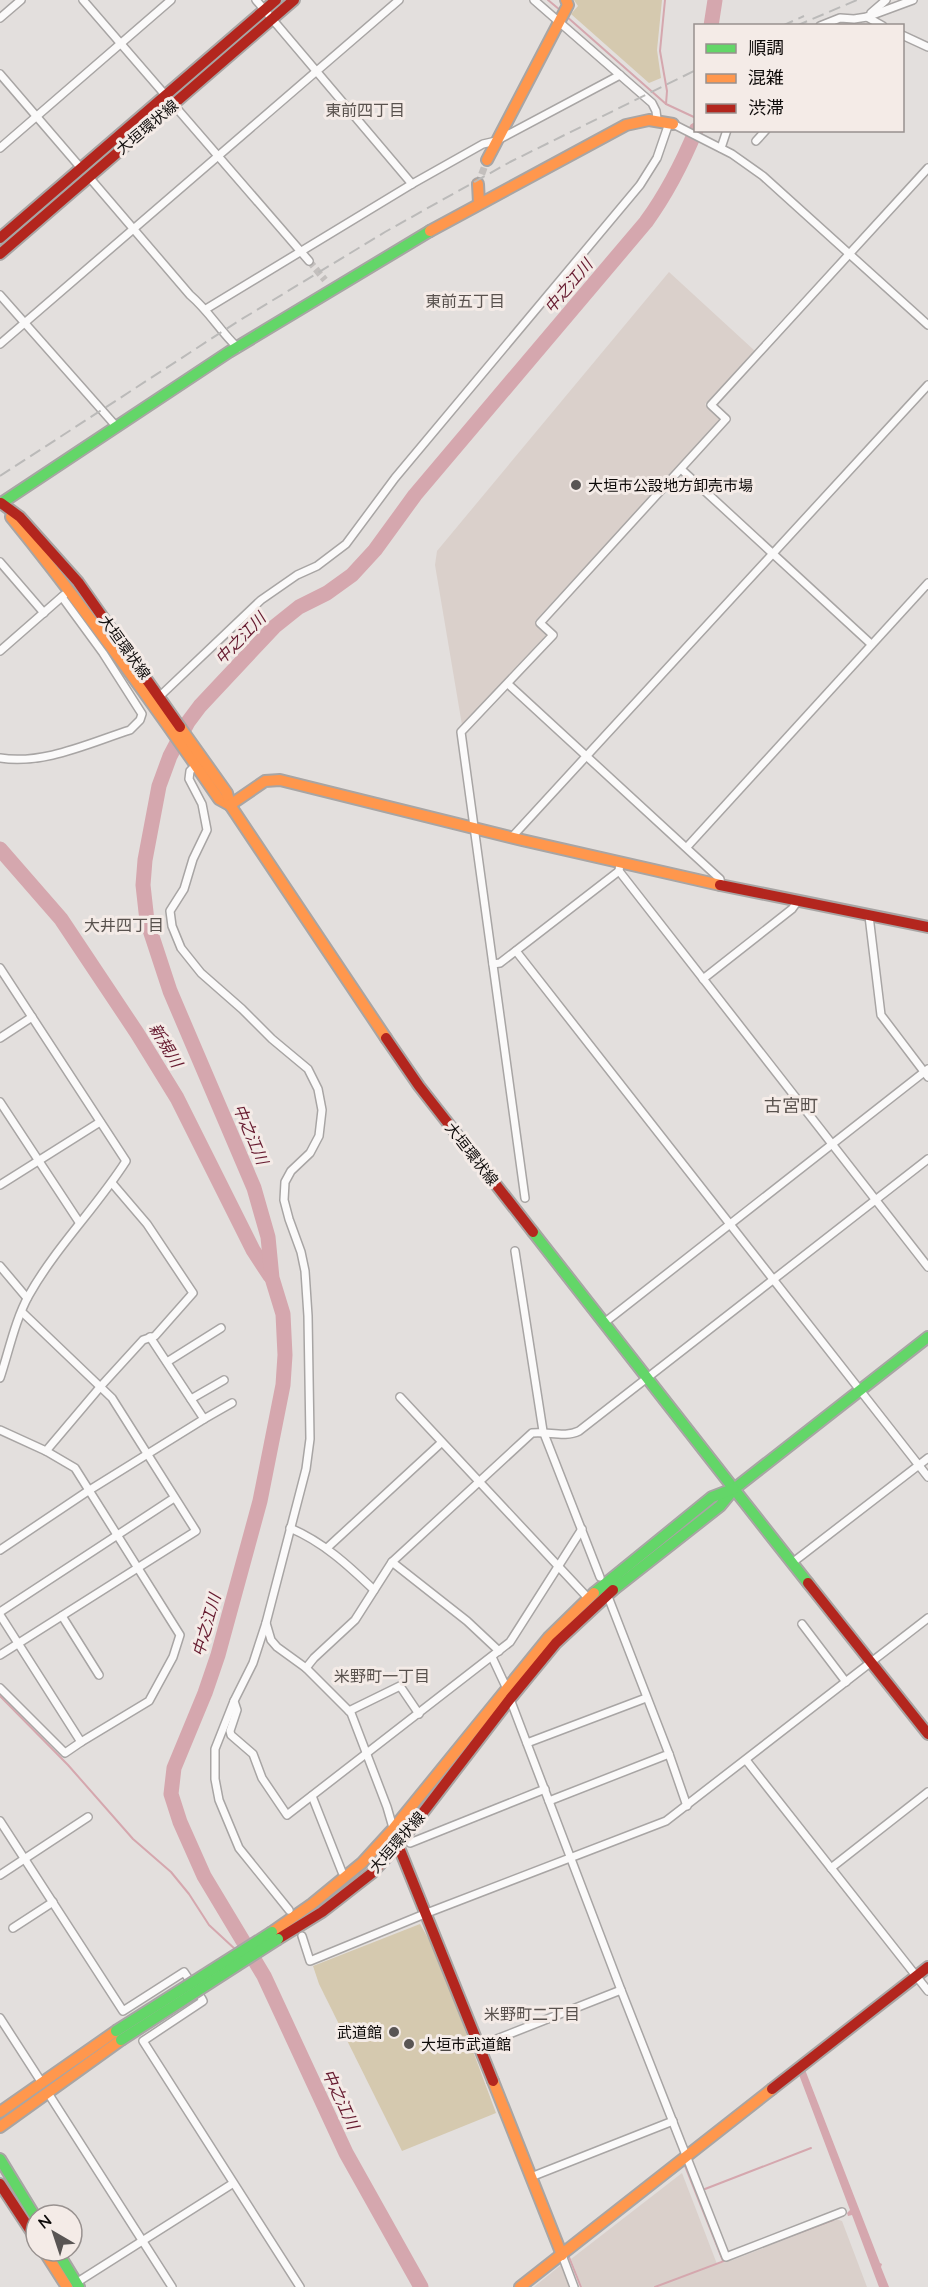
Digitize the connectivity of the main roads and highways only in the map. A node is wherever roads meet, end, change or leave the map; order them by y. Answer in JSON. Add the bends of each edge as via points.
{"nodes":[{"id":1,"x":276,"y":0,"type":"edge"},
{"id":2,"x":294,"y":0,"type":"edge"},
{"id":3,"x":563,"y":12,"type":"edge"},
{"id":4,"x":268,"y":14,"type":"junction"},
{"id":5,"x":671,"y":123,"type":"road end"},
{"id":6,"x":487,"y":160,"type":"tunnel mouth"},
{"id":7,"x":478,"y":184,"type":"tunnel mouth"},
{"id":8,"x":480,"y":203,"type":"junction"},
{"id":9,"x":0,"y":238,"type":"edge"},
{"id":10,"x":0,"y":254,"type":"edge"},
{"id":11,"x":0,"y":503,"type":"edge"},
{"id":12,"x":161,"y":702,"type":"junction"},
{"id":13,"x":230,"y":805,"type":"junction"},
{"id":14,"x":928,"y":927,"type":"edge"},
{"id":15,"x":928,"y":1337,"type":"edge"},
{"id":16,"x":734,"y":1489,"type":"junction"},
{"id":17,"x":606,"y":1586,"type":"junction"},
{"id":18,"x":928,"y":1734,"type":"edge"},
{"id":19,"x":398,"y":1845,"type":"junction"},
{"id":20,"x":275,"y":1935,"type":"junction"},
{"id":21,"x":928,"y":1967,"type":"edge"},
{"id":22,"x":118,"y":2036,"type":"junction"},
{"id":23,"x":0,"y":2112,"type":"edge"},
{"id":24,"x":0,"y":2127,"type":"edge"},
{"id":25,"x":0,"y":2159,"type":"edge"},
{"id":26,"x":0,"y":2184,"type":"edge"},
{"id":27,"x":27,"y":2203,"type":"edge"},
{"id":28,"x":24,"y":2221,"type":"edge"},
{"id":29,"x":562,"y":2255,"type":"junction"},
{"id":30,"x":54,"y":2263,"type":"edge"},
{"id":31,"x":63,"y":2263,"type":"edge"},
{"id":32,"x":74,"y":2286,"type":"edge"},
{"id":33,"x":520,"y":2287,"type":"edge"}],
"edges":[{"from":1,"to":4,"type":"main road","name":"大垣環状線"},
{"from":2,"to":4,"type":"main road","name":"大垣環状線"},
{"from":3,"to":6,"type":"main road"},
{"from":4,"to":9,"type":"main road","name":"大垣環状線","via":[[165,94]]},
{"from":4,"to":10,"type":"main road","name":"大垣環状線","via":[[174,105]]},
{"from":5,"to":8,"type":"main road","via":[[657,119],[626,125]]},
{"from":7,"to":8,"type":"main road"},
{"from":8,"to":11,"type":"main road","via":[[330,288]]},
{"from":11,"to":12,"type":"main road","name":"大垣環状線","via":[[66,593]]},
{"from":11,"to":12,"type":"main road","name":"大垣環状線","via":[[20,517],[78,582]]},
{"from":12,"to":13,"type":"main road","name":"大垣環状線","via":[[194,759],[227,793]]},
{"from":13,"to":14,"type":"main road","via":[[255,786],[272,780],[620,867]]},
{"from":13,"to":16,"type":"main road","name":"大垣環状線","via":[[419,1086]]},
{"from":15,"to":16,"type":"main road"},
{"from":16,"to":17,"type":"main road","name":"大垣環状線","via":[[720,1506]]},
{"from":16,"to":18,"type":"main road"},
{"from":17,"to":19,"type":"main road","name":"大垣環状線","via":[[510,1699]]},
{"from":17,"to":20,"type":"main road","name":"大垣環状線","via":[[588,1598],[549,1637],[362,1863]]},
{"from":19,"to":20,"type":"main road","name":"大垣環状線","via":[[372,1873],[322,1912]]},
{"from":19,"to":29,"type":"main road"},
{"from":20,"to":22,"type":"main road","name":"大垣環状線","bridge":true},
{"from":21,"to":29,"type":"main road"},
{"from":22,"to":23,"type":"main road","name":"大垣環状線"},
{"from":22,"to":24,"type":"main road","name":"大垣環状線"},
{"from":25,"to":27,"type":"main road"},
{"from":26,"to":28,"type":"main road"},
{"from":29,"to":33,"type":"main road"},
{"from":30,"to":32,"type":"main road"},
{"from":31,"to":32,"type":"main road"}]}
